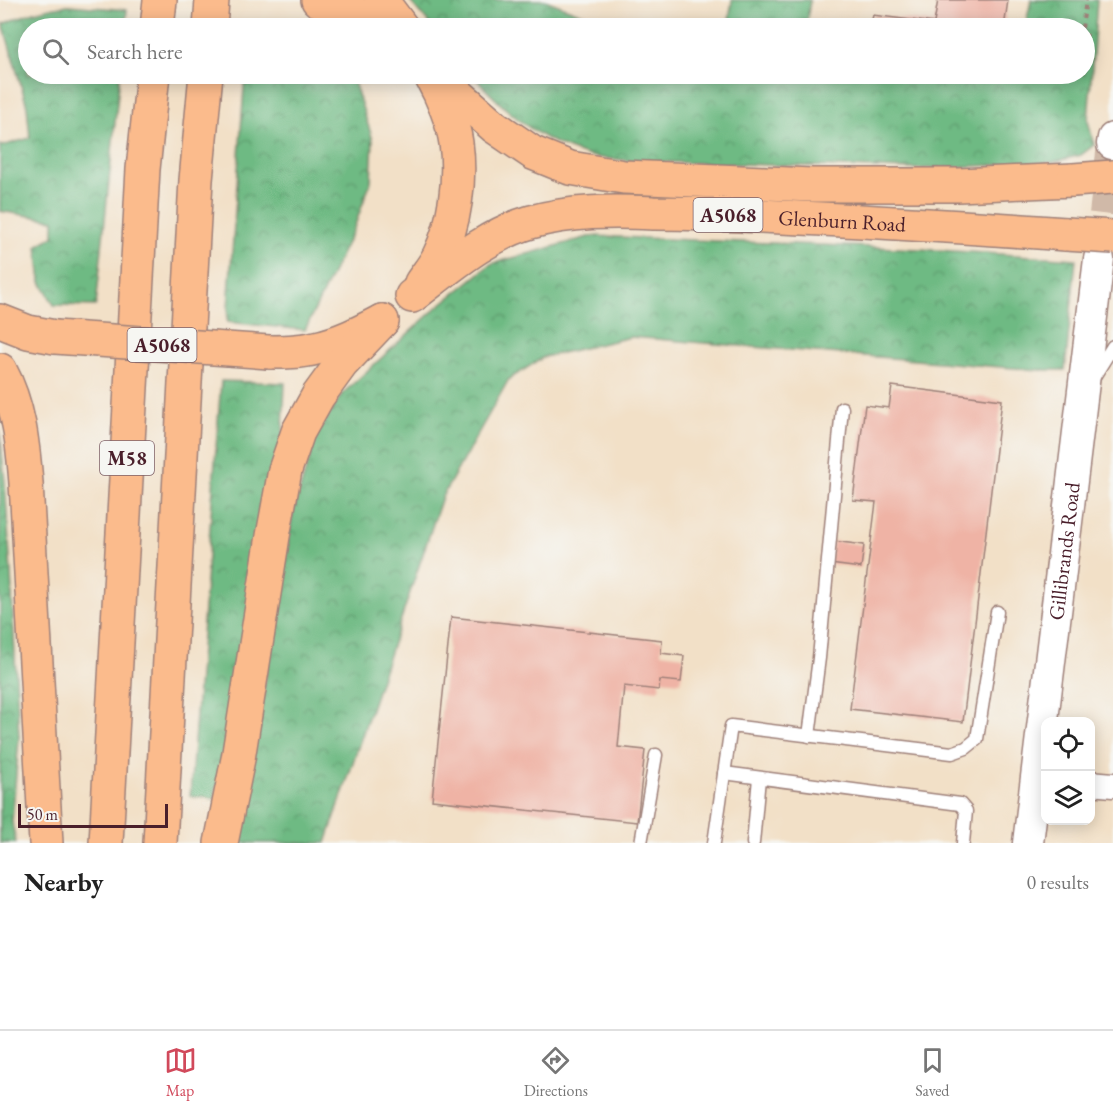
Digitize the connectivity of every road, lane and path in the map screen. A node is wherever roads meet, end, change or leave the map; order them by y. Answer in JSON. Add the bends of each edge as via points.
{"nodes":[{"id":1,"x":160,"y":0,"type":"edge"},
{"id":2,"x":212,"y":0,"type":"edge"},
{"id":3,"x":318,"y":0,"type":"edge"},
{"id":4,"x":381,"y":0,"type":"edge"},
{"id":5,"x":1086,"y":0,"type":"edge"},
{"id":6,"x":158,"y":18,"type":"edge"},
{"id":7,"x":211,"y":18,"type":"edge"},
{"id":8,"x":365,"y":18,"type":"edge"},
{"id":9,"x":394,"y":18,"type":"edge"},
{"id":10,"x":1083,"y":18,"type":"edge"},
{"id":11,"x":152,"y":84,"type":"edge"},
{"id":12,"x":205,"y":84,"type":"edge"},
{"id":13,"x":434,"y":84,"type":"edge"},
{"id":14,"x":446,"y":84,"type":"edge"},
{"id":15,"x":1113,"y":138,"type":"edge"},
{"id":16,"x":1112,"y":144,"type":"edge"},
{"id":17,"x":1113,"y":177,"type":"edge"},
{"id":18,"x":739,"y":182,"type":"junction"},
{"id":19,"x":738,"y":215,"type":"junction"},
{"id":20,"x":1106,"y":248,"type":"edge"},
{"id":21,"x":412,"y":296,"type":"junction"},
{"id":22,"x":0,"y":321,"type":"edge"},
{"id":23,"x":382,"y":321,"type":"junction"},
{"id":24,"x":1113,"y":346,"type":"edge"},
{"id":25,"x":0,"y":370,"type":"edge"},
{"id":26,"x":1083,"y":394,"type":"junction"},
{"id":27,"x":842,"y":408,"type":"dead end"},
{"id":28,"x":997,"y":612,"type":"dead end"},
{"id":29,"x":809,"y":736,"type":"junction"},
{"id":30,"x":656,"y":755,"type":"dead end"},
{"id":31,"x":1042,"y":771,"type":"edge"},
{"id":32,"x":724,"y":773,"type":"junction"},
{"id":33,"x":759,"y":778,"type":"junction"},
{"id":34,"x":1041,"y":778,"type":"edge"},
{"id":35,"x":1095,"y":783,"type":"edge"},
{"id":36,"x":1113,"y":785,"type":"edge"},
{"id":37,"x":46,"y":843,"type":"edge"},
{"id":38,"x":106,"y":843,"type":"edge"},
{"id":39,"x":160,"y":843,"type":"edge"},
{"id":40,"x":221,"y":843,"type":"edge"},
{"id":41,"x":641,"y":843,"type":"edge"},
{"id":42,"x":714,"y":843,"type":"edge"},
{"id":43,"x":753,"y":843,"type":"edge"},
{"id":44,"x":963,"y":843,"type":"edge"},
{"id":45,"x":1028,"y":843,"type":"edge"}],
"edges":[{"from":1,"to":6,"type":"main road"},
{"from":2,"to":7,"type":"main road"},
{"from":3,"to":8,"type":"main road"},
{"from":4,"to":9,"type":"main road"},
{"from":5,"to":10,"type":"path"},
{"from":11,"to":38,"type":"main road","number":"M58","via":[[143,170]]},
{"from":12,"to":39,"type":"main road","number":"M58","via":[[196,180]]},
{"from":13,"to":21,"type":"main road","number":"A5068","via":[[456,141],[457,182],[452,222],[439,256]]},
{"from":14,"to":18,"type":"main road","name":"Glenburn Road","number":"A5068","via":[[495,127],[533,153],[570,168],[624,177]]},
{"from":15,"to":16,"type":"street"},
{"from":17,"to":18,"type":"main road","name":"Glenburn Road","number":"A5068","bridge":true,"via":[[958,185]]},
{"from":18,"to":19,"type":"main road"},
{"from":19,"to":20,"type":"main road","name":"Glenburn Road","number":"A5068","bridge":true,"via":[[1066,234]]},
{"from":19,"to":21,"type":"main road","name":"Glenburn Road","number":"A5068","via":[[607,211],[531,222],[481,245]]},
{"from":20,"to":26,"type":"street","name":"Gillibrands Road"},
{"from":21,"to":23,"type":"main road","number":"A5068"},
{"from":22,"to":23,"type":"main road","number":"A5068","bridge":true,"via":[[55,337],[291,352],[315,349]]},
{"from":23,"to":40,"type":"main road","via":[[342,363],[318,396],[298,432],[285,470]]},
{"from":24,"to":26,"type":"lane"},
{"from":25,"to":37,"type":"main road","via":[[13,400],[26,483]]},
{"from":26,"to":31,"type":"street","name":"Gillibrands Road"},
{"from":27,"to":29,"type":"lane"},
{"from":28,"to":29,"type":"lane","via":[[977,739],[966,748],[952,753]]},
{"from":29,"to":32,"type":"lane","via":[[731,726]]},
{"from":30,"to":41,"type":"lane"},
{"from":32,"to":33,"type":"lane"},
{"from":32,"to":42,"type":"lane"},
{"from":33,"to":43,"type":"lane"},
{"from":33,"to":44,"type":"lane","via":[[960,804],[966,811]]},
{"from":34,"to":45,"type":"street","name":"Gillibrands Road"},
{"from":35,"to":36,"type":"street"}]}
